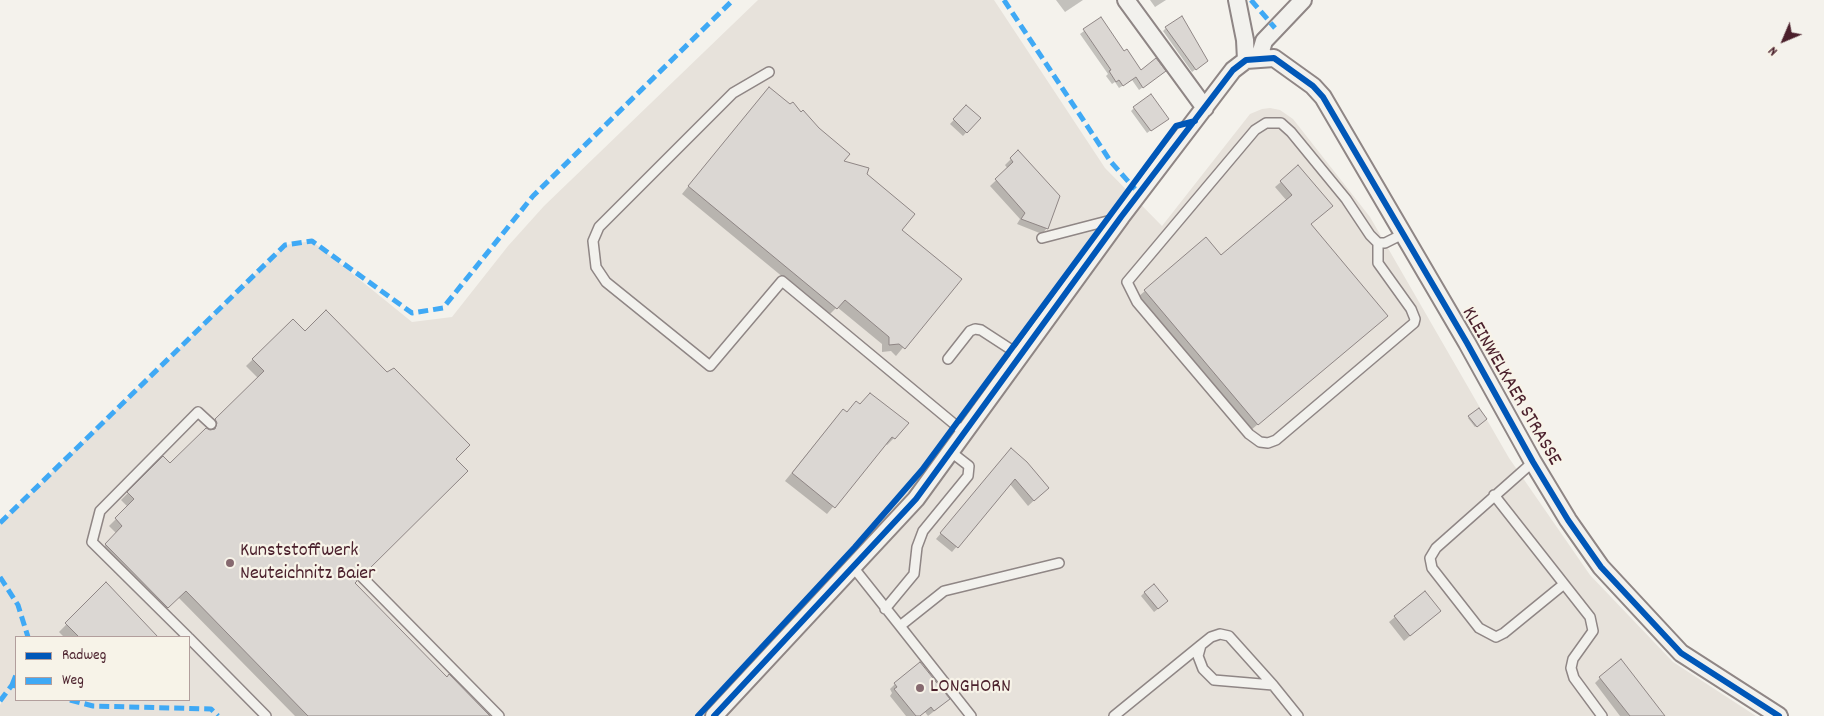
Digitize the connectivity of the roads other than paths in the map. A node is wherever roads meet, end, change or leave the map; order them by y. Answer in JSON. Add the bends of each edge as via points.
{"nodes":[{"id":1,"x":1126,"y":0,"type":"edge"},
{"id":2,"x":1237,"y":0,"type":"edge"},
{"id":3,"x":1303,"y":0,"type":"edge"},
{"id":4,"x":1253,"y":59,"type":"junction"},
{"id":5,"x":769,"y":72,"type":"dead end"},
{"id":6,"x":1205,"y":108,"type":"junction"},
{"id":7,"x":1121,"y":218,"type":"junction"},
{"id":8,"x":1403,"y":234,"type":"junction"},
{"id":9,"x":1042,"y":238,"type":"dead end"},
{"id":10,"x":1378,"y":243,"type":"junction"},
{"id":11,"x":1021,"y":356,"type":"junction"},
{"id":12,"x":948,"y":359,"type":"dead end"},
{"id":13,"x":210,"y":424,"type":"dead end"},
{"id":14,"x":965,"y":433,"type":"junction"},
{"id":15,"x":951,"y":452,"type":"junction"},
{"id":16,"x":1533,"y":462,"type":"junction"},
{"id":17,"x":1494,"y":495,"type":"junction"},
{"id":18,"x":1059,"y":563,"type":"dead end"},
{"id":19,"x":853,"y":567,"type":"junction"},
{"id":20,"x":361,"y":576,"type":"dead end"},
{"id":21,"x":1564,"y":584,"type":"junction"},
{"id":22,"x":885,"y":609,"type":"junction"},
{"id":23,"x":900,"y":626,"type":"junction"},
{"id":24,"x":186,"y":636,"type":"edge"},
{"id":25,"x":190,"y":640,"type":"edge"},
{"id":26,"x":1201,"y":644,"type":"junction"},
{"id":27,"x":1273,"y":685,"type":"junction"},
{"id":28,"x":266,"y":716,"type":"edge"},
{"id":29,"x":499,"y":716,"type":"edge"},
{"id":30,"x":714,"y":716,"type":"edge"},
{"id":31,"x":971,"y":716,"type":"edge"},
{"id":32,"x":1114,"y":716,"type":"edge"},
{"id":33,"x":1298,"y":716,"type":"edge"},
{"id":34,"x":1602,"y":716,"type":"edge"},
{"id":35,"x":1779,"y":716,"type":"edge"}],
"edges":[{"from":1,"to":6,"type":"street"},
{"from":2,"to":4,"type":"street","via":[[1245,40]]},
{"from":3,"to":4,"type":"street","via":[[1264,41]]},
{"from":4,"to":6,"type":"street","via":[[1233,70]]},
{"from":4,"to":8,"type":"street","name":"KLEINWELKAER STRASSE","via":[[1274,58],[1323,97]]},
{"from":5,"to":14,"type":"lane","via":[[733,92],[599,227],[593,241],[596,267],[606,282],[710,366],[782,281]]},
{"from":6,"to":7,"type":"street"},
{"from":7,"to":9,"type":"lane"},
{"from":7,"to":11,"type":"street"},
{"from":8,"to":10,"type":"lane"},
{"from":8,"to":16,"type":"street","name":"KLEINWELKAER STRASSE"},
{"from":10,"to":10,"type":"lane","via":[[1291,132],[1281,123],[1266,123],[1255,130],[1127,282],[1137,302],[1249,434],[1260,442],[1268,443],[1276,440],[1414,323],[1412,309],[1378,263]]},
{"from":11,"to":12,"type":"lane","via":[[975,329]]},
{"from":11,"to":14,"type":"street"},
{"from":13,"to":24,"type":"lane","via":[[198,412],[100,511],[92,542]]},
{"from":14,"to":15,"type":"street"},
{"from":15,"to":19,"type":"street","via":[[916,499]]},
{"from":15,"to":22,"type":"lane","via":[[969,466],[968,476],[923,531],[917,547],[914,574]]},
{"from":16,"to":17,"type":"lane"},
{"from":16,"to":35,"type":"street","name":"KLEINWELKAER STRASSE","via":[[1601,567],[1681,653]]},
{"from":17,"to":21,"type":"lane"},
{"from":17,"to":21,"type":"lane","via":[[1436,548],[1430,558],[1437,575],[1479,628],[1496,637]]},
{"from":18,"to":23,"type":"lane","via":[[944,591]]},
{"from":19,"to":22,"type":"lane"},
{"from":19,"to":30,"type":"street"},
{"from":20,"to":29,"type":"lane"},
{"from":21,"to":34,"type":"lane","via":[[1593,625],[1590,638],[1573,659],[1571,668],[1574,678]]},
{"from":22,"to":23,"type":"lane"},
{"from":23,"to":31,"type":"lane"},
{"from":25,"to":28,"type":"lane"},
{"from":26,"to":27,"type":"lane","via":[[1211,636],[1229,636]]},
{"from":26,"to":27,"type":"lane","via":[[1198,656],[1214,680]]},
{"from":26,"to":32,"type":"lane"},
{"from":27,"to":33,"type":"lane"}]}
